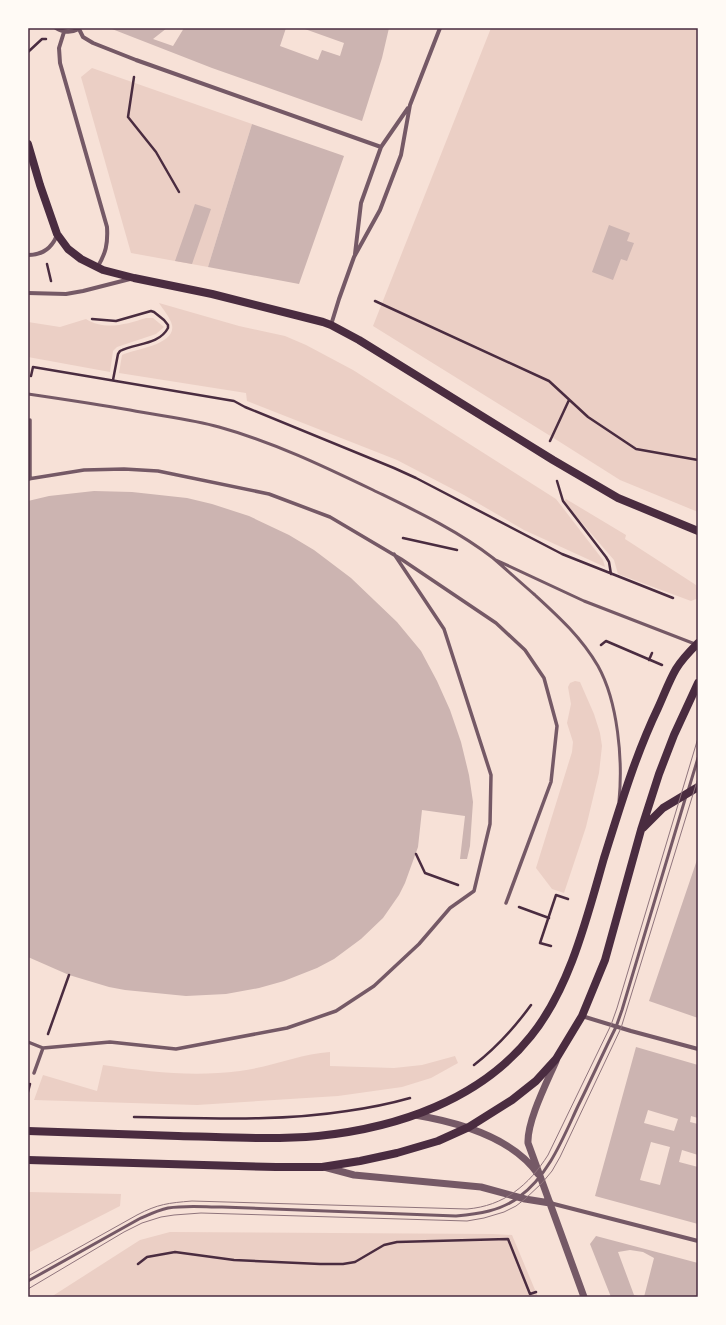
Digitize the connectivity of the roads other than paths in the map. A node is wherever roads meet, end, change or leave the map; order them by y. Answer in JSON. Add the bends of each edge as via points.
{"nodes":[{"id":1,"x":56,"y":28,"type":"edge"},
{"id":2,"x":440,"y":28,"type":"edge"},
{"id":3,"x":80,"y":29,"type":"edge"},
{"id":4,"x":64,"y":32,"type":"junction"},
{"id":5,"x":410,"y":105,"type":"junction"},
{"id":6,"x":28,"y":144,"type":"edge"},
{"id":7,"x":381,"y":147,"type":"junction"},
{"id":8,"x":57,"y":234,"type":"junction"},
{"id":9,"x":28,"y":255,"type":"edge"},
{"id":10,"x":354,"y":257,"type":"junction"},
{"id":11,"x":97,"y":268,"type":"junction"},
{"id":12,"x":134,"y":278,"type":"junction"},
{"id":13,"x":28,"y":293,"type":"edge"},
{"id":14,"x":332,"y":325,"type":"junction"},
{"id":15,"x":28,"y":394,"type":"edge"},
{"id":16,"x":30,"y":420,"type":"dead end"},
{"id":17,"x":29,"y":479,"type":"edge"},
{"id":18,"x":698,"y":531,"type":"edge"},
{"id":19,"x":394,"y":554,"type":"junction"},
{"id":20,"x":493,"y":558,"type":"junction"},
{"id":21,"x":698,"y":644,"type":"edge"},
{"id":22,"x":698,"y":683,"type":"edge"},
{"id":23,"x":698,"y":758,"type":"edge"},
{"id":24,"x":698,"y":787,"type":"edge"},
{"id":25,"x":687,"y":793,"type":"junction"},
{"id":26,"x":616,"y":820,"type":"junction"},
{"id":27,"x":641,"y":830,"type":"junction"},
{"id":28,"x":506,"y":903,"type":"dead end"},
{"id":29,"x":582,"y":1016,"type":"junction"},
{"id":30,"x":616,"y":1026,"type":"junction"},
{"id":31,"x":28,"y":1042,"type":"edge"},
{"id":32,"x":43,"y":1048,"type":"junction"},
{"id":33,"x":698,"y":1049,"type":"edge"},
{"id":34,"x":556,"y":1059,"type":"junction"},
{"id":35,"x":34,"y":1073,"type":"dead end"},
{"id":36,"x":415,"y":1115,"type":"junction"},
{"id":37,"x":469,"y":1128,"type":"junction"},
{"id":38,"x":28,"y":1131,"type":"edge"},
{"id":39,"x":28,"y":1160,"type":"edge"},
{"id":40,"x":322,"y":1167,"type":"junction"},
{"id":41,"x":540,"y":1177,"type":"junction"},
{"id":42,"x":519,"y":1198,"type":"junction"},
{"id":43,"x":550,"y":1203,"type":"junction"},
{"id":44,"x":698,"y":1241,"type":"edge"},
{"id":45,"x":28,"y":1281,"type":"edge"},
{"id":46,"x":584,"y":1297,"type":"edge"}],
"edges":[{"from":1,"to":4,"type":"street"},
{"from":2,"to":5,"type":"street"},
{"from":3,"to":4,"type":"street"},
{"from":3,"to":7,"type":"street","via":[[83,37],[88,40],[128,57]]},
{"from":4,"to":11,"type":"street","via":[[59,48],[60,63],[107,227],[106,250]]},
{"from":5,"to":7,"type":"street"},
{"from":5,"to":10,"type":"street","via":[[401,155],[380,210]]},
{"from":6,"to":8,"type":"main road"},
{"from":7,"to":10,"type":"street","via":[[361,203]]},
{"from":8,"to":9,"type":"street","via":[[47,250]]},
{"from":8,"to":11,"type":"main road","via":[[62,243]]},
{"from":10,"to":14,"type":"street"},
{"from":11,"to":12,"type":"main road"},
{"from":12,"to":13,"type":"street","via":[[66,294]]},
{"from":12,"to":14,"type":"main road","via":[[226,297]]},
{"from":14,"to":18,"type":"main road","via":[[618,498]]},
{"from":15,"to":20,"type":"lane","via":[[200,422],[264,441],[295,453],[422,514]]},
{"from":16,"to":17,"type":"street"},
{"from":17,"to":19,"type":"street","via":[[84,470],[124,469],[158,471],[205,480],[269,494],[330,517]]},
{"from":19,"to":28,"type":"street","via":[[496,623],[525,650],[544,678],[558,726],[551,782]]},
{"from":19,"to":32,"type":"street","via":[[444,629],[491,775],[490,824],[474,891],[450,908],[419,944],[374,986],[336,1011],[287,1028],[176,1049],[110,1042]]},
{"from":20,"to":21,"type":"lane","via":[[584,601]]},
{"from":20,"to":26,"type":"lane","via":[[569,627],[580,639],[602,674],[612,698],[618,733],[620,777]]},
{"from":21,"to":26,"type":"main road","via":[[688,652],[676,670],[652,721],[636,759]]},
{"from":22,"to":27,"type":"main road","via":[[674,735]]},
{"from":23,"to":25,"type":"lane"},
{"from":24,"to":25,"type":"main road"},
{"from":25,"to":27,"type":"main road","via":[[663,808]]},
{"from":25,"to":30,"type":"lane"},
{"from":26,"to":36,"type":"main road","via":[[574,955],[555,1000],[544,1018],[502,1067],[450,1100]]},
{"from":27,"to":29,"type":"main road","via":[[605,960]]},
{"from":29,"to":30,"type":"street"},
{"from":29,"to":34,"type":"main road"},
{"from":30,"to":33,"type":"street"},
{"from":30,"to":41,"type":"lane","via":[[557,1149]]},
{"from":31,"to":32,"type":"street"},
{"from":32,"to":35,"type":"street"},
{"from":34,"to":37,"type":"main road","via":[[536,1081]]},
{"from":34,"to":41,"type":"street","via":[[530,1123],[528,1136]]},
{"from":36,"to":37,"type":"street"},
{"from":36,"to":38,"type":"main road","via":[[356,1130],[280,1138]]},
{"from":37,"to":40,"type":"main road","via":[[438,1141],[397,1153]]},
{"from":37,"to":41,"type":"street","via":[[508,1147]]},
{"from":39,"to":40,"type":"main road"},
{"from":40,"to":42,"type":"street","via":[[354,1175],[481,1187]]},
{"from":41,"to":42,"type":"lane"},
{"from":41,"to":43,"type":"street"},
{"from":42,"to":43,"type":"street"},
{"from":42,"to":45,"type":"lane","via":[[489,1211],[456,1216],[222,1207],[168,1208],[139,1219]]},
{"from":43,"to":44,"type":"street"},
{"from":43,"to":46,"type":"street"}]}
